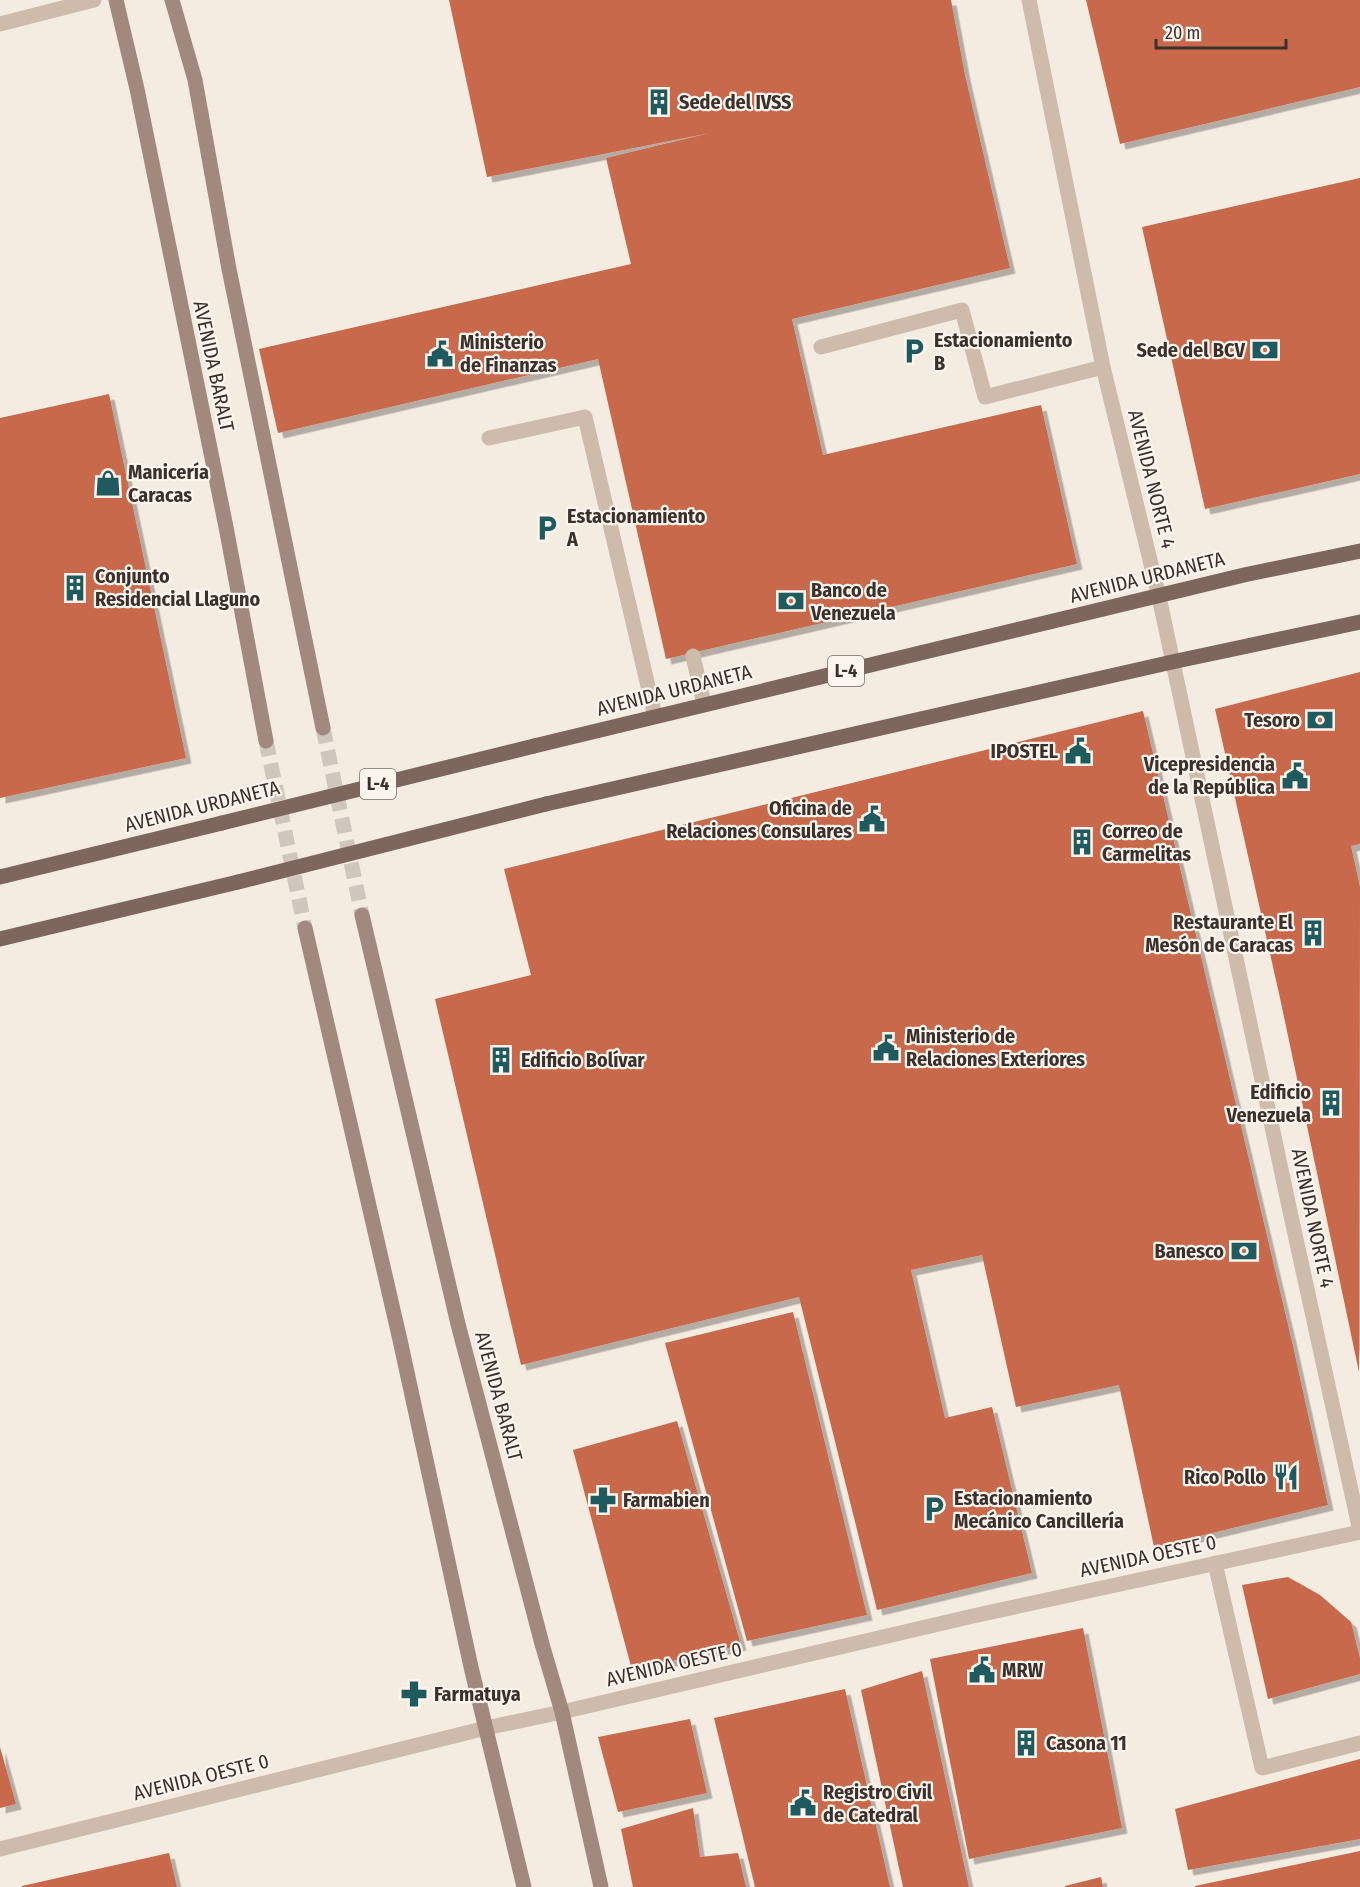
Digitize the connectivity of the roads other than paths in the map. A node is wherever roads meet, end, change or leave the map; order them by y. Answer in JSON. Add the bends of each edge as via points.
{"nodes":[{"id":1,"x":94,"y":0,"type":"edge"},
{"id":2,"x":116,"y":0,"type":"edge"},
{"id":3,"x":172,"y":0,"type":"edge"},
{"id":4,"x":1029,"y":0,"type":"edge"},
{"id":5,"x":0,"y":24,"type":"edge"},
{"id":6,"x":821,"y":347,"type":"dead end"},
{"id":7,"x":1103,"y":367,"type":"junction"},
{"id":8,"x":489,"y":438,"type":"dead end"},
{"id":9,"x":1360,"y":551,"type":"edge"},
{"id":10,"x":1159,"y":597,"type":"junction"},
{"id":11,"x":1360,"y":622,"type":"edge"},
{"id":12,"x":693,"y":656,"type":"dead end"},
{"id":13,"x":1172,"y":662,"type":"junction"},
{"id":14,"x":704,"y":704,"type":"junction"},
{"id":15,"x":655,"y":716,"type":"junction"},
{"id":16,"x":323,"y":728,"type":"tunnel mouth"},
{"id":17,"x":266,"y":741,"type":"tunnel mouth"},
{"id":18,"x":0,"y":877,"type":"edge"},
{"id":19,"x":362,"y":915,"type":"tunnel mouth"},
{"id":20,"x":305,"y":928,"type":"tunnel mouth"},
{"id":21,"x":0,"y":939,"type":"edge"},
{"id":22,"x":1360,"y":1531,"type":"edge"},
{"id":23,"x":1215,"y":1563,"type":"junction"},
{"id":24,"x":562,"y":1712,"type":"junction"},
{"id":25,"x":486,"y":1728,"type":"junction"},
{"id":26,"x":1360,"y":1743,"type":"edge"},
{"id":27,"x":0,"y":1849,"type":"edge"},
{"id":28,"x":524,"y":1887,"type":"edge"},
{"id":29,"x":601,"y":1887,"type":"edge"}],
"edges":[{"from":1,"to":5,"type":"street"},
{"from":2,"to":17,"type":"main road","name":"AVENIDA BARALT","via":[[226,527]]},
{"from":3,"to":16,"type":"main road","name":"AVENIDA BARALT","via":[[195,80],[229,269]]},
{"from":4,"to":7,"type":"street","name":"AVENIDA NORTE 4"},
{"from":6,"to":7,"type":"street","via":[[962,310],[985,396]]},
{"from":7,"to":10,"type":"street","name":"AVENIDA NORTE 4"},
{"from":8,"to":15,"type":"street","via":[[585,417]]},
{"from":9,"to":10,"type":"main road","name":"AVENIDA URDANETA","number":"L-4"},
{"from":10,"to":13,"type":"street","name":"AVENIDA NORTE 4"},
{"from":10,"to":14,"type":"main road","name":"AVENIDA URDANETA","number":"L-4"},
{"from":11,"to":13,"type":"main road"},
{"from":12,"to":14,"type":"street"},
{"from":13,"to":21,"type":"main road","bridge":true,"via":[[546,804]]},
{"from":13,"to":22,"type":"street","name":"AVENIDA NORTE 4"},
{"from":14,"to":15,"type":"main road","name":"AVENIDA URDANETA","number":"L-4"},
{"from":15,"to":18,"type":"main road","name":"AVENIDA URDANETA","number":"L-4","bridge":true},
{"from":19,"to":24,"type":"main road","name":"AVENIDA BARALT","via":[[458,1324]]},
{"from":20,"to":25,"type":"main road"},
{"from":22,"to":23,"type":"street","name":"AVENIDA OESTE 0"},
{"from":23,"to":24,"type":"street","name":"AVENIDA OESTE 0"},
{"from":23,"to":26,"type":"street","via":[[1262,1768]]},
{"from":24,"to":25,"type":"street","name":"AVENIDA OESTE 0"},
{"from":24,"to":29,"type":"main road","name":"AVENIDA BARALT"},
{"from":25,"to":27,"type":"street","name":"AVENIDA OESTE 0"},
{"from":25,"to":28,"type":"main road"}]}
